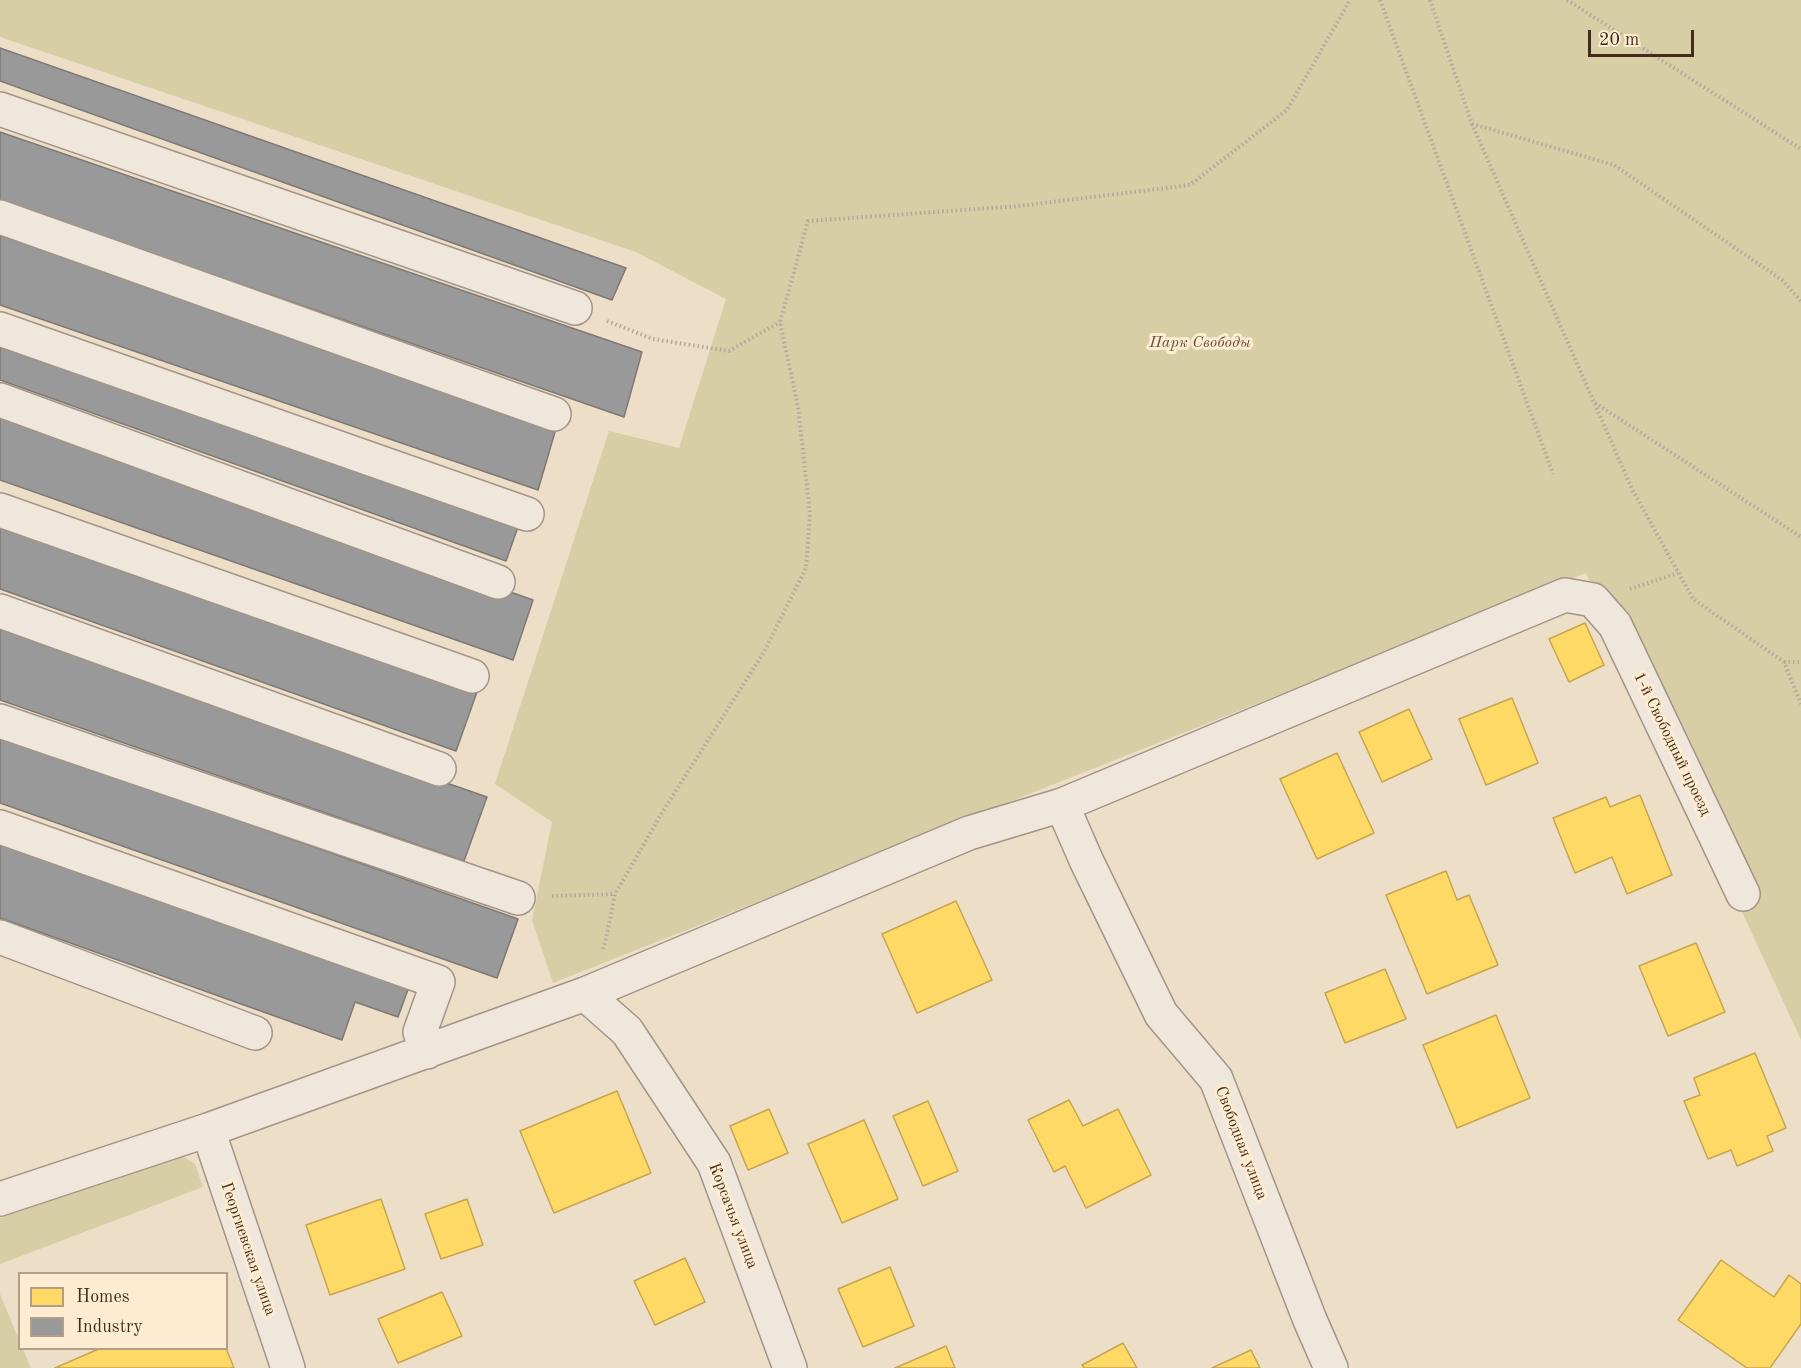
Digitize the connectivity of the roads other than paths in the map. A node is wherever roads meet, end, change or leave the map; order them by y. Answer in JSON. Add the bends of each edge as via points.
{"nodes":[{"id":1,"x":0,"y":109,"type":"edge"},
{"id":2,"x":0,"y":217,"type":"edge"},
{"id":3,"x":575,"y":308,"type":"road end"},
{"id":4,"x":0,"y":328,"type":"edge"},
{"id":5,"x":0,"y":400,"type":"edge"},
{"id":6,"x":554,"y":414,"type":"dead end"},
{"id":7,"x":0,"y":510,"type":"edge"},
{"id":8,"x":527,"y":514,"type":"dead end"},
{"id":9,"x":498,"y":582,"type":"dead end"},
{"id":10,"x":0,"y":611,"type":"edge"},
{"id":11,"x":472,"y":676,"type":"dead end"},
{"id":12,"x":0,"y":722,"type":"edge"},
{"id":13,"x":440,"y":769,"type":"dead end"},
{"id":14,"x":1062,"y":804,"type":"junction"},
{"id":15,"x":0,"y":827,"type":"edge"},
{"id":16,"x":1743,"y":894,"type":"dead end"},
{"id":17,"x":518,"y":898,"type":"road end"},
{"id":18,"x":0,"y":937,"type":"edge"},
{"id":19,"x":585,"y":994,"type":"junction"},
{"id":20,"x":255,"y":1033,"type":"dead end"},
{"id":21,"x":427,"y":1052,"type":"junction"},
{"id":22,"x":208,"y":1130,"type":"junction"},
{"id":23,"x":0,"y":1199,"type":"edge"},
{"id":24,"x":288,"y":1368,"type":"edge"},
{"id":25,"x":790,"y":1368,"type":"edge"},
{"id":26,"x":1331,"y":1368,"type":"edge"}],
"edges":[{"from":1,"to":3,"type":"street"},
{"from":2,"to":6,"type":"street"},
{"from":4,"to":8,"type":"street"},
{"from":5,"to":9,"type":"street"},
{"from":7,"to":11,"type":"street"},
{"from":10,"to":13,"type":"street"},
{"from":12,"to":17,"type":"street"},
{"from":14,"to":16,"type":"street","name":"1-й Свободный проезд","via":[[1564,595],[1593,600],[1615,625]]},
{"from":14,"to":19,"type":"street","via":[[969,833]]},
{"from":14,"to":26,"type":"street","name":"Свободная улица","via":[[1161,1014],[1216,1079]]},
{"from":15,"to":21,"type":"street","via":[[438,982],[420,1032]]},
{"from":18,"to":20,"type":"street"},
{"from":19,"to":21,"type":"street"},
{"from":19,"to":25,"type":"street","name":"Корсачья улица","via":[[627,1031],[714,1163]]},
{"from":21,"to":22,"type":"street"},
{"from":22,"to":23,"type":"street"},
{"from":22,"to":24,"type":"street","name":"Георгиевская улица"}]}
